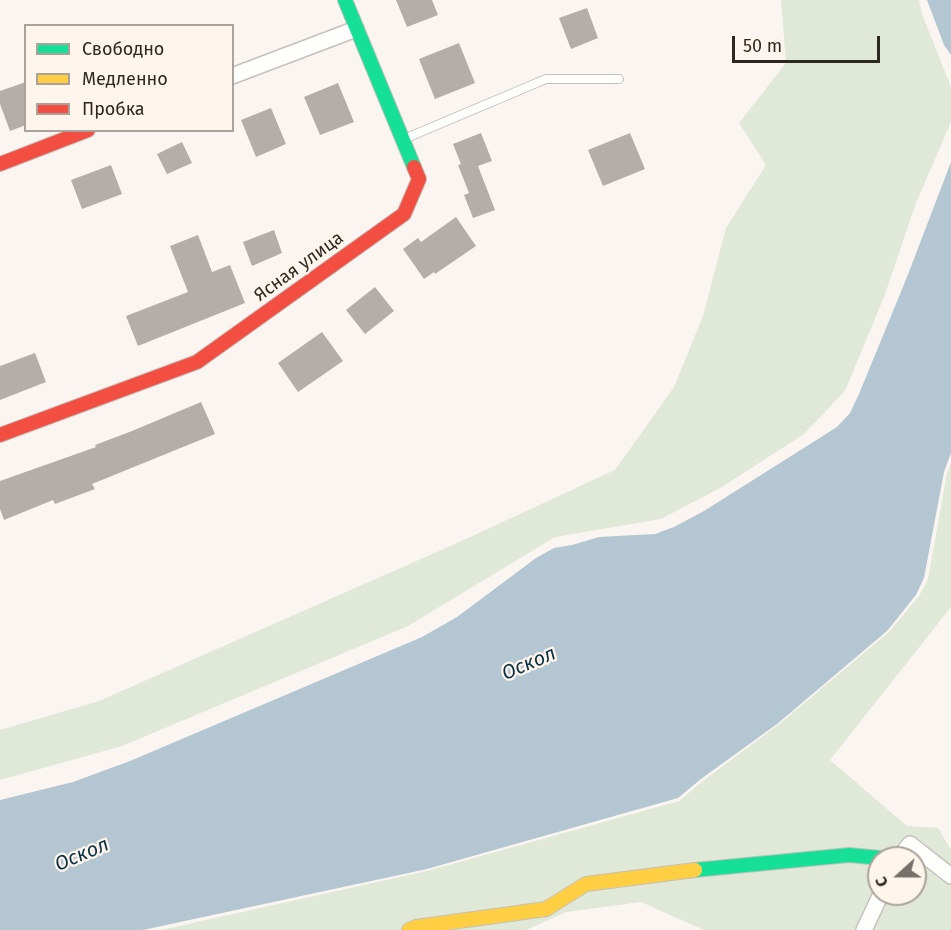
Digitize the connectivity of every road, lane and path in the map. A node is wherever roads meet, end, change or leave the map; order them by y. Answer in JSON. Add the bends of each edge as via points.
{"nodes":[{"id":1,"x":345,"y":0,"type":"edge"},
{"id":2,"x":356,"y":29,"type":"junction"},
{"id":3,"x":234,"y":75,"type":"edge"},
{"id":4,"x":619,"y":79,"type":"dead end"},
{"id":5,"x":83,"y":132,"type":"edge"},
{"id":6,"x":403,"y":140,"type":"junction"},
{"id":7,"x":0,"y":164,"type":"edge"},
{"id":8,"x":0,"y":435,"type":"edge"},
{"id":9,"x":867,"y":857,"type":"edge"},
{"id":10,"x":927,"y":857,"type":"edge"},
{"id":11,"x":951,"y":876,"type":"edge"},
{"id":12,"x":875,"y":906,"type":"edge"},
{"id":13,"x":409,"y":930,"type":"edge"},
{"id":14,"x":864,"y":930,"type":"edge"}],
"edges":[{"from":1,"to":2,"type":"street","name":"Ясная улица"},
{"from":2,"to":3,"type":"street"},
{"from":2,"to":6,"type":"street","name":"Ясная улица"},
{"from":4,"to":6,"type":"lane","via":[[546,79]]},
{"from":5,"to":7,"type":"street"},
{"from":6,"to":8,"type":"street","name":"Ясная улица","via":[[419,179],[404,214],[197,363]]},
{"from":9,"to":13,"type":"street","via":[[742,864],[586,884],[546,909]]},
{"from":10,"to":11,"type":"street"},
{"from":12,"to":14,"type":"street"}]}
